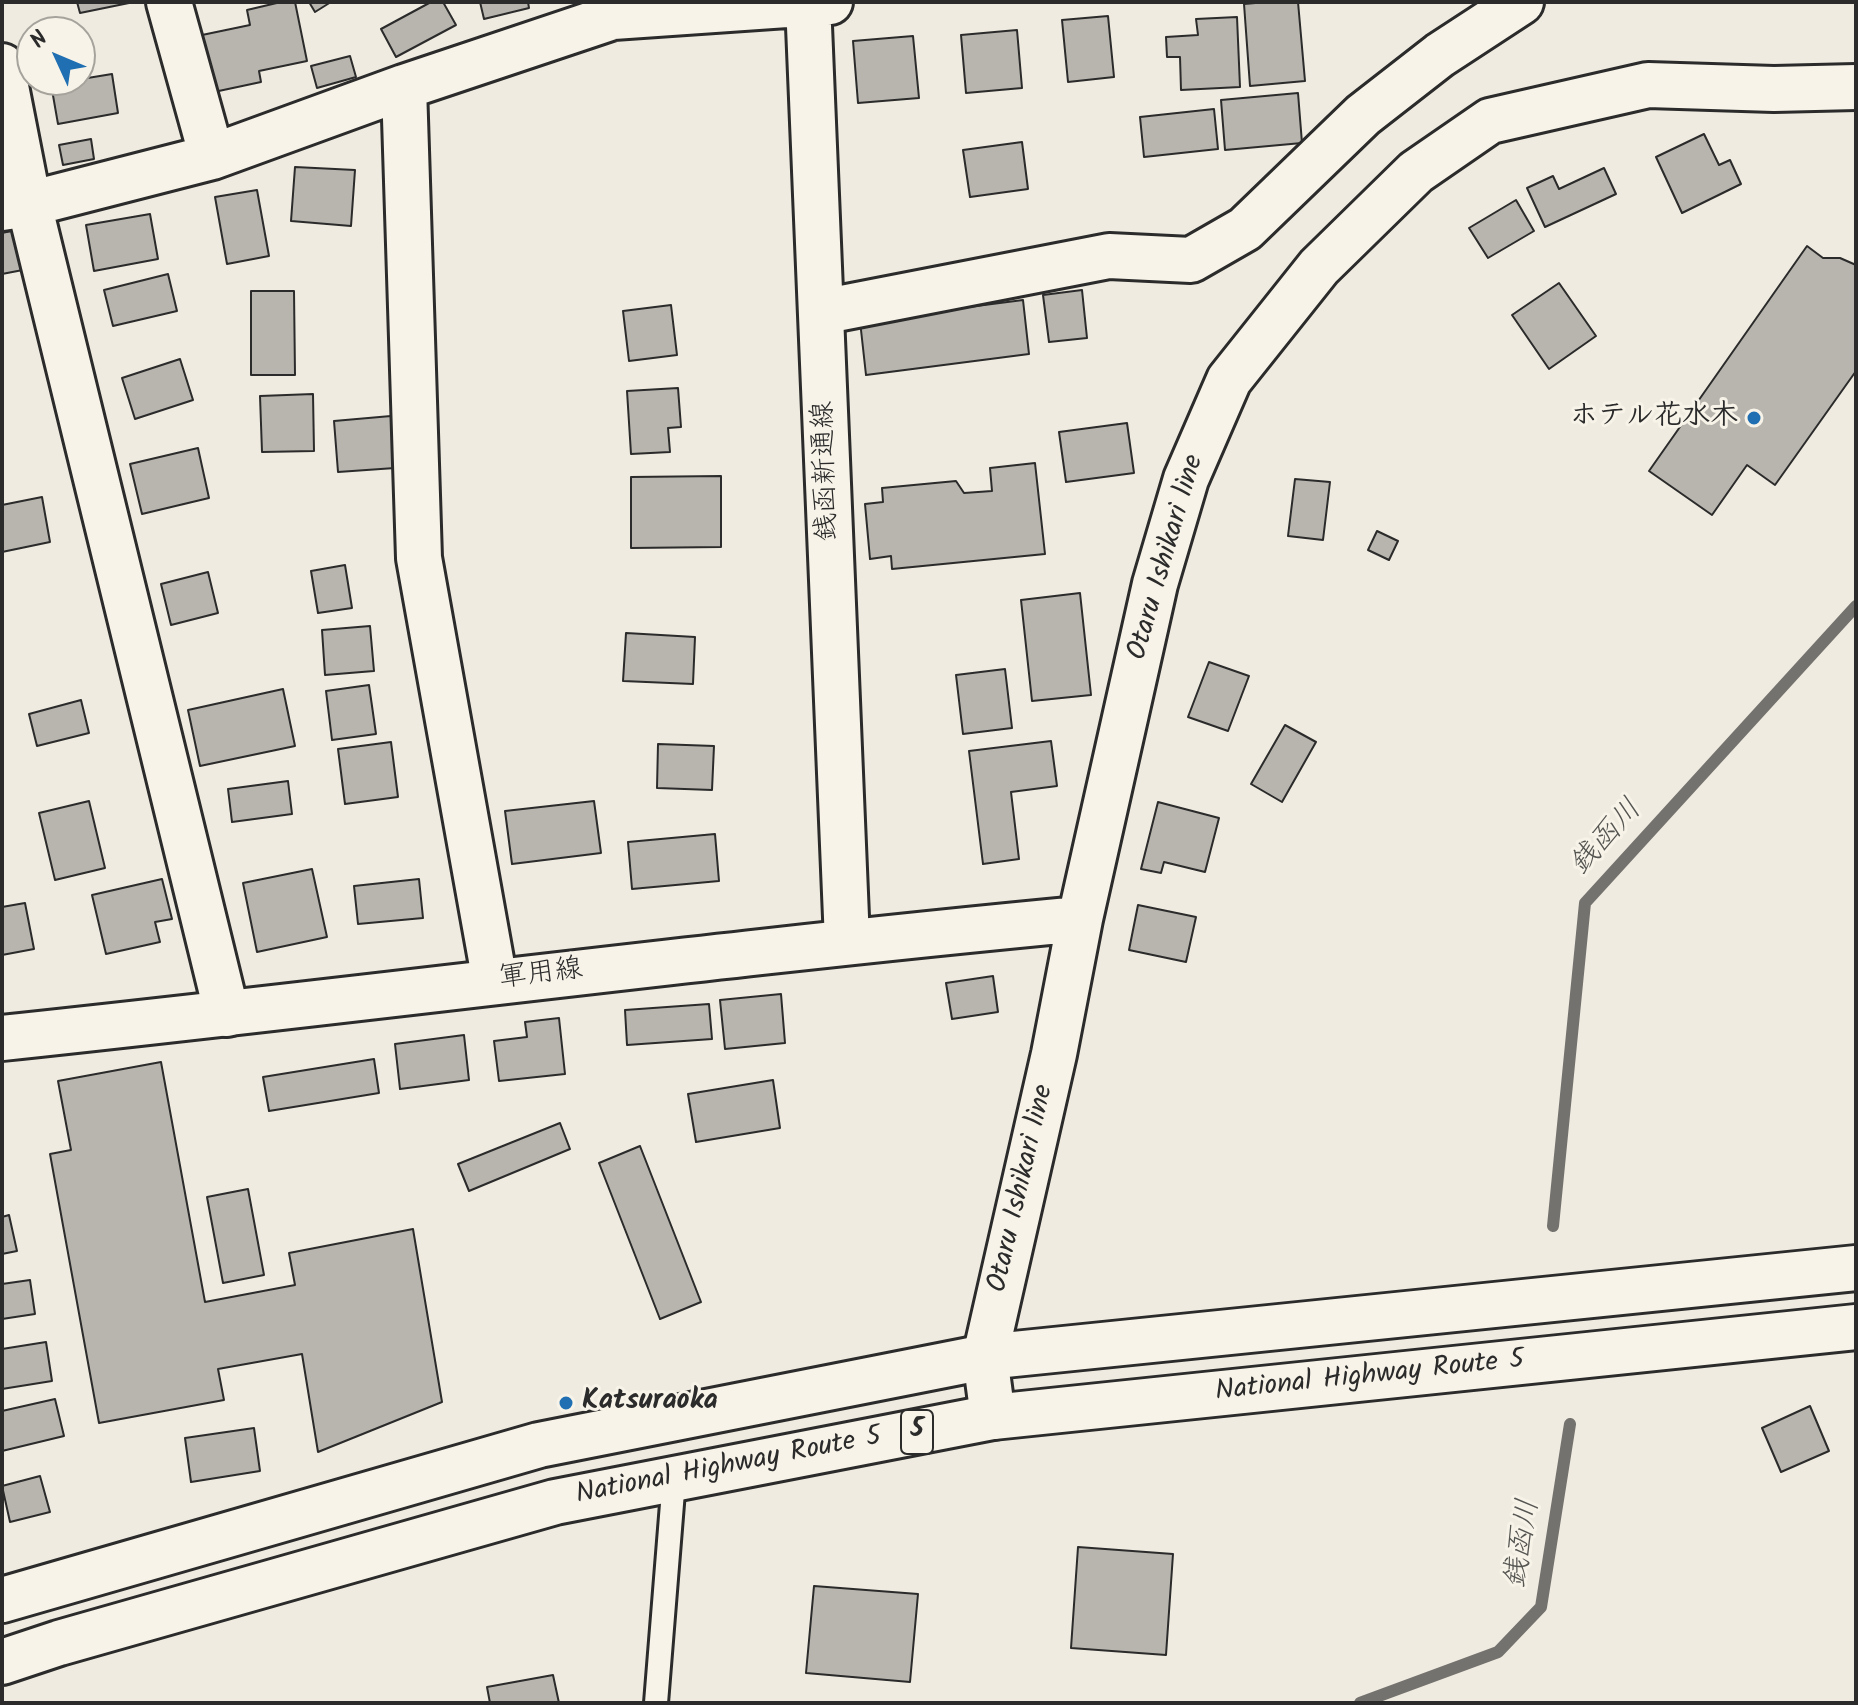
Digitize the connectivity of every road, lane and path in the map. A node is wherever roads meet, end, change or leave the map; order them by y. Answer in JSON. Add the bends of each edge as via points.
{"nodes":[{"id":1,"x":1521,"y":2,"type":"edge"},
{"id":2,"x":816,"y":3,"type":"edge"},
{"id":3,"x":182,"y":8,"type":"edge"},
{"id":4,"x":2,"y":66,"type":"edge"},
{"id":5,"x":404,"y":87,"type":"junction"},
{"id":6,"x":1856,"y":87,"type":"edge"},
{"id":7,"x":212,"y":157,"type":"junction"},
{"id":8,"x":15,"y":206,"type":"edge"},
{"id":9,"x":821,"y":312,"type":"junction"},
{"id":10,"x":1080,"y":919,"type":"junction"},
{"id":11,"x":847,"y":941,"type":"junction"},
{"id":12,"x":495,"y":982,"type":"junction"},
{"id":13,"x":227,"y":1014,"type":"junction"},
{"id":14,"x":2,"y":1038,"type":"edge"},
{"id":15,"x":1856,"y":1268,"type":"edge"},
{"id":16,"x":1856,"y":1327,"type":"edge"},
{"id":17,"x":985,"y":1357,"type":"junction"},
{"id":18,"x":993,"y":1417,"type":"junction"},
{"id":19,"x":674,"y":1479,"type":"junction"},
{"id":20,"x":2,"y":1600,"type":"edge"},
{"id":21,"x":2,"y":1662,"type":"edge"},
{"id":22,"x":656,"y":1703,"type":"edge"}],
"edges":[{"from":1,"to":9,"type":"main road","via":[[1440,55],[1363,115],[1245,229],[1191,260],[1109,256]]},
{"from":2,"to":5,"type":"main road","via":[[613,17]]},
{"from":2,"to":9,"type":"main road","name":"銭函新通線"},
{"from":3,"to":7,"type":"main road"},
{"from":4,"to":8,"type":"main road"},
{"from":5,"to":7,"type":"main road"},
{"from":5,"to":12,"type":"main road","via":[[419,558]]},
{"from":6,"to":10,"type":"main road","name":"Otaru Ishikari line","via":[[1648,85],[1490,121],[1416,172],[1319,267],[1229,380],[1186,479],[1155,584]]},
{"from":7,"to":8,"type":"main road"},
{"from":8,"to":13,"type":"main road"},
{"from":9,"to":11,"type":"main road","name":"銭函新通線"},
{"from":10,"to":11,"type":"main road","name":"軍用線"},
{"from":10,"to":17,"type":"main road","name":"Otaru Ishikari line"},
{"from":11,"to":12,"type":"main road","name":"軍用線"},
{"from":12,"to":13,"type":"main road","name":"軍用線"},
{"from":13,"to":14,"type":"main road","name":"軍用線"},
{"from":15,"to":17,"type":"main road","name":"National Highway Route 5","number":"5"},
{"from":16,"to":18,"type":"main road","name":"National Highway Route 5","number":"5"},
{"from":17,"to":18,"type":"main road","name":"Otaru Ishikari line"},
{"from":17,"to":20,"type":"main road","name":"National Highway Route 5","number":"5","via":[[539,1445]]},
{"from":18,"to":19,"type":"main road","name":"National Highway Route 5","number":"5"},
{"from":19,"to":21,"type":"main road","name":"National Highway Route 5","number":"5","via":[[555,1502]]},
{"from":19,"to":22,"type":"lane"}]}
